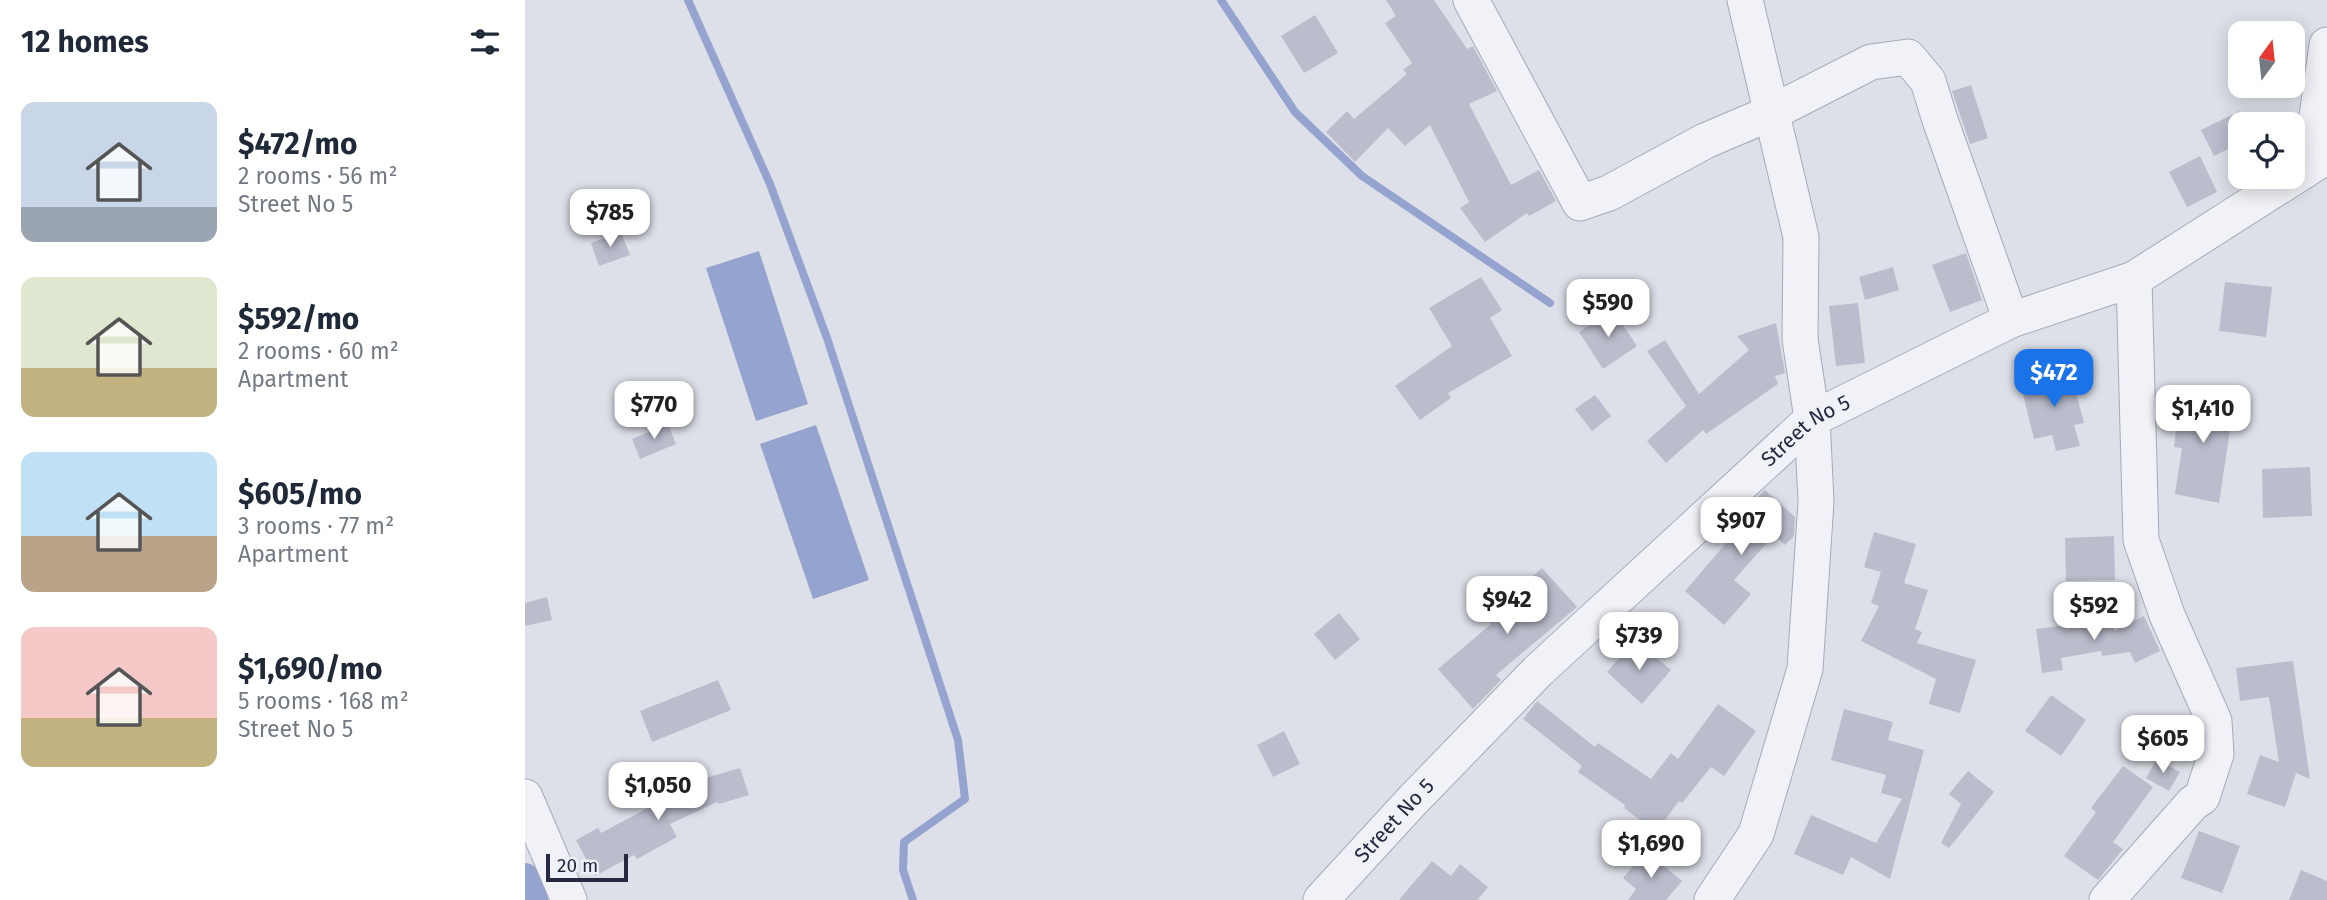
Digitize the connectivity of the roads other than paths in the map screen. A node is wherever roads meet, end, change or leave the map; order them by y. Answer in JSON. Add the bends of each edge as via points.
{"nodes":[{"id":1,"x":1471,"y":0,"type":"edge"},
{"id":2,"x":1745,"y":0,"type":"edge"},
{"id":3,"x":2327,"y":45,"type":"edge"},
{"id":4,"x":1773,"y":112,"type":"junction"},
{"id":5,"x":2318,"y":161,"type":"edge"},
{"id":6,"x":2134,"y":279,"type":"junction"},
{"id":7,"x":2011,"y":320,"type":"junction"},
{"id":8,"x":1812,"y":419,"type":"junction"},
{"id":9,"x":525,"y":797,"type":"edge"},
{"id":10,"x":569,"y":900,"type":"edge"},
{"id":11,"x":1321,"y":900,"type":"edge"},
{"id":12,"x":1712,"y":900,"type":"edge"},
{"id":13,"x":2107,"y":900,"type":"edge"}],
"edges":[{"from":1,"to":4,"type":"street","via":[[1580,203]]},
{"from":2,"to":4,"type":"street"},
{"from":3,"to":5,"type":"street"},
{"from":4,"to":7,"type":"street","via":[[1871,62],[1908,57],[1928,81]]},
{"from":4,"to":8,"type":"street","via":[[1801,237],[1800,339]]},
{"from":5,"to":6,"type":"street","name":"Street No 5"},
{"from":6,"to":7,"type":"street","name":"Street No 5"},
{"from":6,"to":13,"type":"street","via":[[2141,540],[2167,615],[2214,721],[2216,754],[2202,797]]},
{"from":7,"to":8,"type":"street","name":"Street No 5"},
{"from":8,"to":11,"type":"street","name":"Street No 5","via":[[1538,671]]},
{"from":8,"to":12,"type":"street","via":[[1816,501],[1805,669],[1756,834]]},
{"from":9,"to":10,"type":"street"}]}
